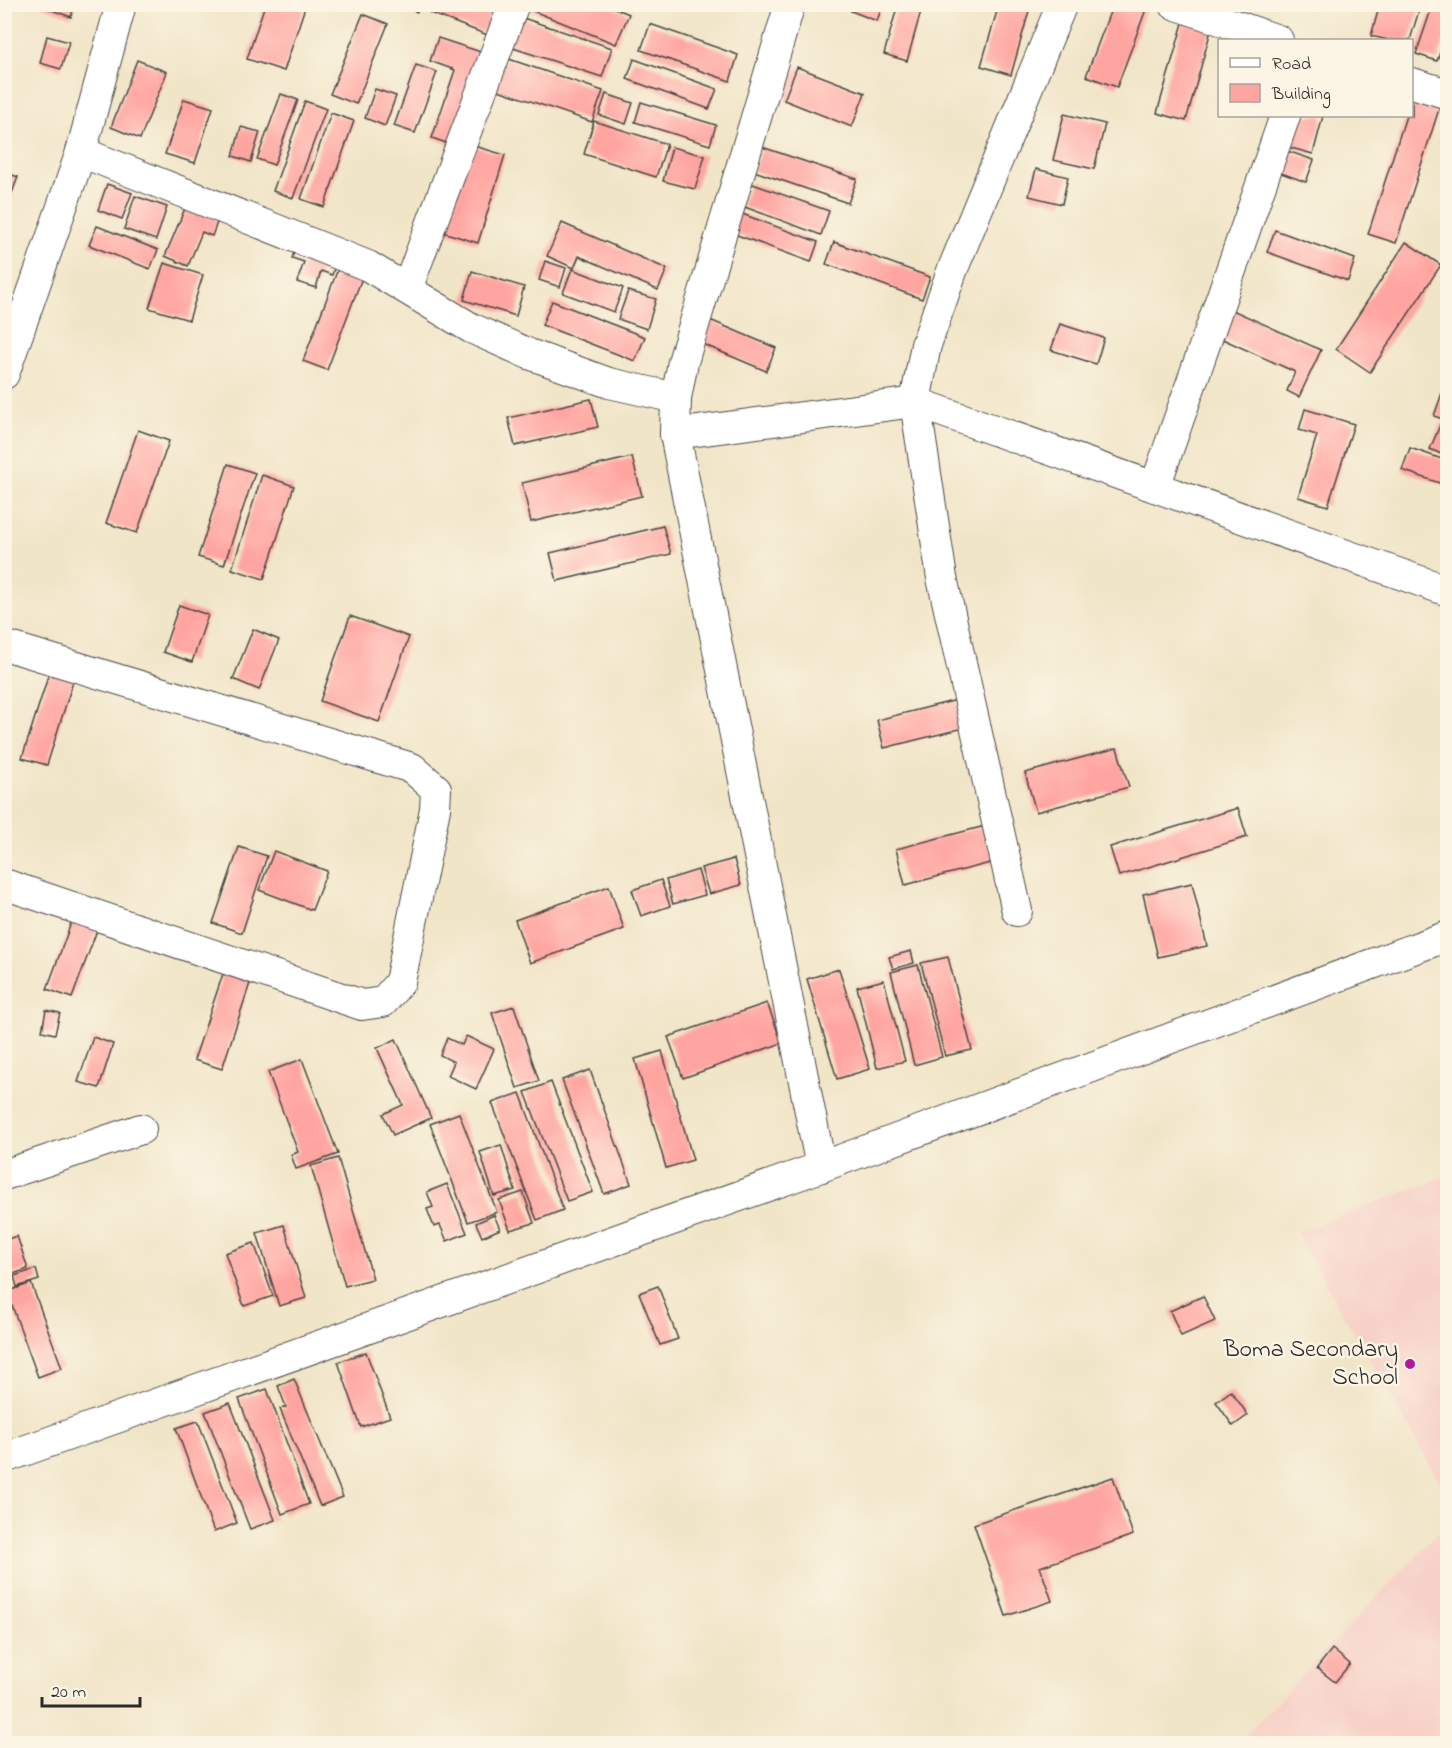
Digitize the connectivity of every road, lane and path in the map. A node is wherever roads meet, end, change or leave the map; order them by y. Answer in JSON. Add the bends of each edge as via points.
{"nodes":[{"id":1,"x":121,"y":4,"type":"edge"},
{"id":2,"x":514,"y":4,"type":"edge"},
{"id":3,"x":790,"y":4,"type":"edge"},
{"id":4,"x":1062,"y":4,"type":"edge"},
{"id":5,"x":1174,"y":4,"type":"edge"},
{"id":6,"x":1275,"y":39,"type":"edge"},
{"id":7,"x":1413,"y":83,"type":"edge"},
{"id":8,"x":1448,"y":94,"type":"edge"},
{"id":9,"x":1285,"y":117,"type":"edge"},
{"id":10,"x":81,"y":152,"type":"junction"},
{"id":11,"x":407,"y":289,"type":"junction"},
{"id":12,"x":4,"y":374,"type":"edge"},
{"id":13,"x":676,"y":398,"type":"junction"},
{"id":14,"x":915,"y":402,"type":"junction"},
{"id":15,"x":675,"y":434,"type":"junction"},
{"id":16,"x":1155,"y":487,"type":"junction"},
{"id":17,"x":1448,"y":591,"type":"edge"},
{"id":18,"x":4,"y":645,"type":"edge"},
{"id":19,"x":4,"y":884,"type":"edge"},
{"id":20,"x":1017,"y":910,"type":"dead end"},
{"id":21,"x":1448,"y":936,"type":"edge"},
{"id":22,"x":141,"y":1130,"type":"dead end"},
{"id":23,"x":821,"y":1167,"type":"junction"},
{"id":24,"x":4,"y":1175,"type":"edge"},
{"id":25,"x":4,"y":1458,"type":"edge"}],
"edges":[{"from":1,"to":10,"type":"street"},
{"from":2,"to":11,"type":"street"},
{"from":3,"to":13,"type":"street","via":[[692,329]]},
{"from":4,"to":14,"type":"street","via":[[952,271],[926,345]]},
{"from":5,"to":6,"type":"street"},
{"from":7,"to":8,"type":"street"},
{"from":9,"to":16,"type":"street"},
{"from":10,"to":11,"type":"street","via":[[368,266]]},
{"from":10,"to":12,"type":"street"},
{"from":11,"to":13,"type":"street","via":[[471,328],[529,354],[609,383]]},
{"from":13,"to":15,"type":"street"},
{"from":14,"to":15,"type":"street"},
{"from":14,"to":16,"type":"street"},
{"from":14,"to":20,"type":"street","via":[[942,578]]},
{"from":15,"to":23,"type":"street"},
{"from":16,"to":17,"type":"street"},
{"from":18,"to":19,"type":"street","via":[[412,768],[436,789],[400,982],[383,1002],[362,1005]]},
{"from":21,"to":23,"type":"street"},
{"from":22,"to":24,"type":"street"},
{"from":23,"to":25,"type":"street"}]}
